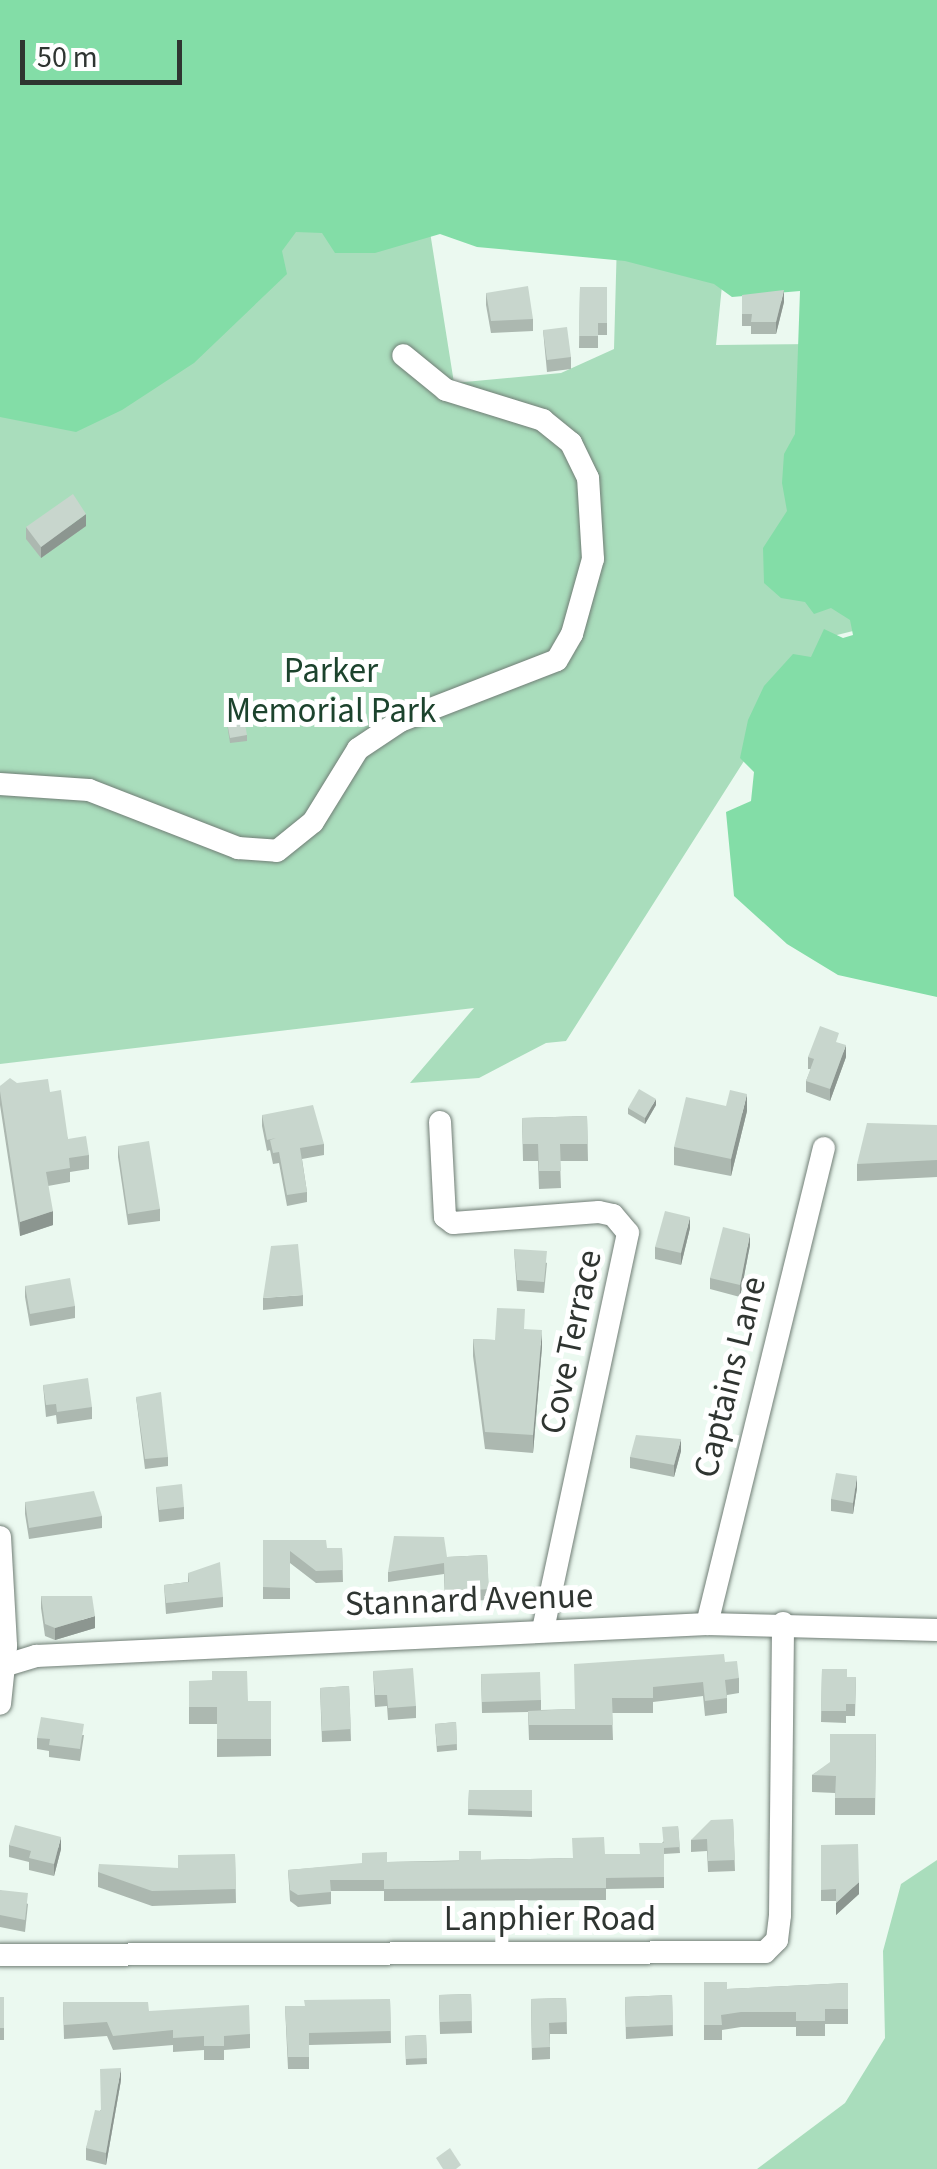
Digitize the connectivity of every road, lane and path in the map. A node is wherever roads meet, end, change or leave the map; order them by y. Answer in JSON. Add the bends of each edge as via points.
{"nodes":[{"id":1,"x":403,"y":355,"type":"dead end"},
{"id":2,"x":0,"y":784,"type":"edge"},
{"id":3,"x":440,"y":1122,"type":"dead end"},
{"id":4,"x":824,"y":1148,"type":"dead end"},
{"id":5,"x":0,"y":1537,"type":"edge"},
{"id":6,"x":783,"y":1623,"type":"junction"},
{"id":7,"x":707,"y":1624,"type":"junction"},
{"id":8,"x":937,"y":1630,"type":"edge"},
{"id":9,"x":543,"y":1632,"type":"junction"},
{"id":10,"x":3,"y":1666,"type":"edge"},
{"id":11,"x":0,"y":1704,"type":"edge"},
{"id":12,"x":0,"y":1955,"type":"edge"}],
"edges":[{"from":1,"to":2,"type":"street","via":[[446,390],[543,420],[571,443],[588,478],[594,559],[572,634],[556,660],[400,721],[358,749],[313,822],[277,850],[238,848],[90,790]]},
{"from":3,"to":9,"type":"street","name":"Cove Terrace","via":[[445,1217],[453,1223],[599,1212],[613,1215],[628,1233]]},
{"from":4,"to":7,"type":"street","name":"Captains Lane"},
{"from":5,"to":10,"type":"street"},
{"from":6,"to":7,"type":"street","name":"Stannard Avenue"},
{"from":6,"to":8,"type":"street","name":"Stannard Avenue"},
{"from":6,"to":12,"type":"street","name":"Lanphier Road","via":[[780,1916],[778,1940],[765,1952]]},
{"from":7,"to":9,"type":"street","name":"Stannard Avenue"},
{"from":9,"to":10,"type":"street","name":"Stannard Avenue","via":[[72,1654]]},
{"from":10,"to":11,"type":"street"}]}
